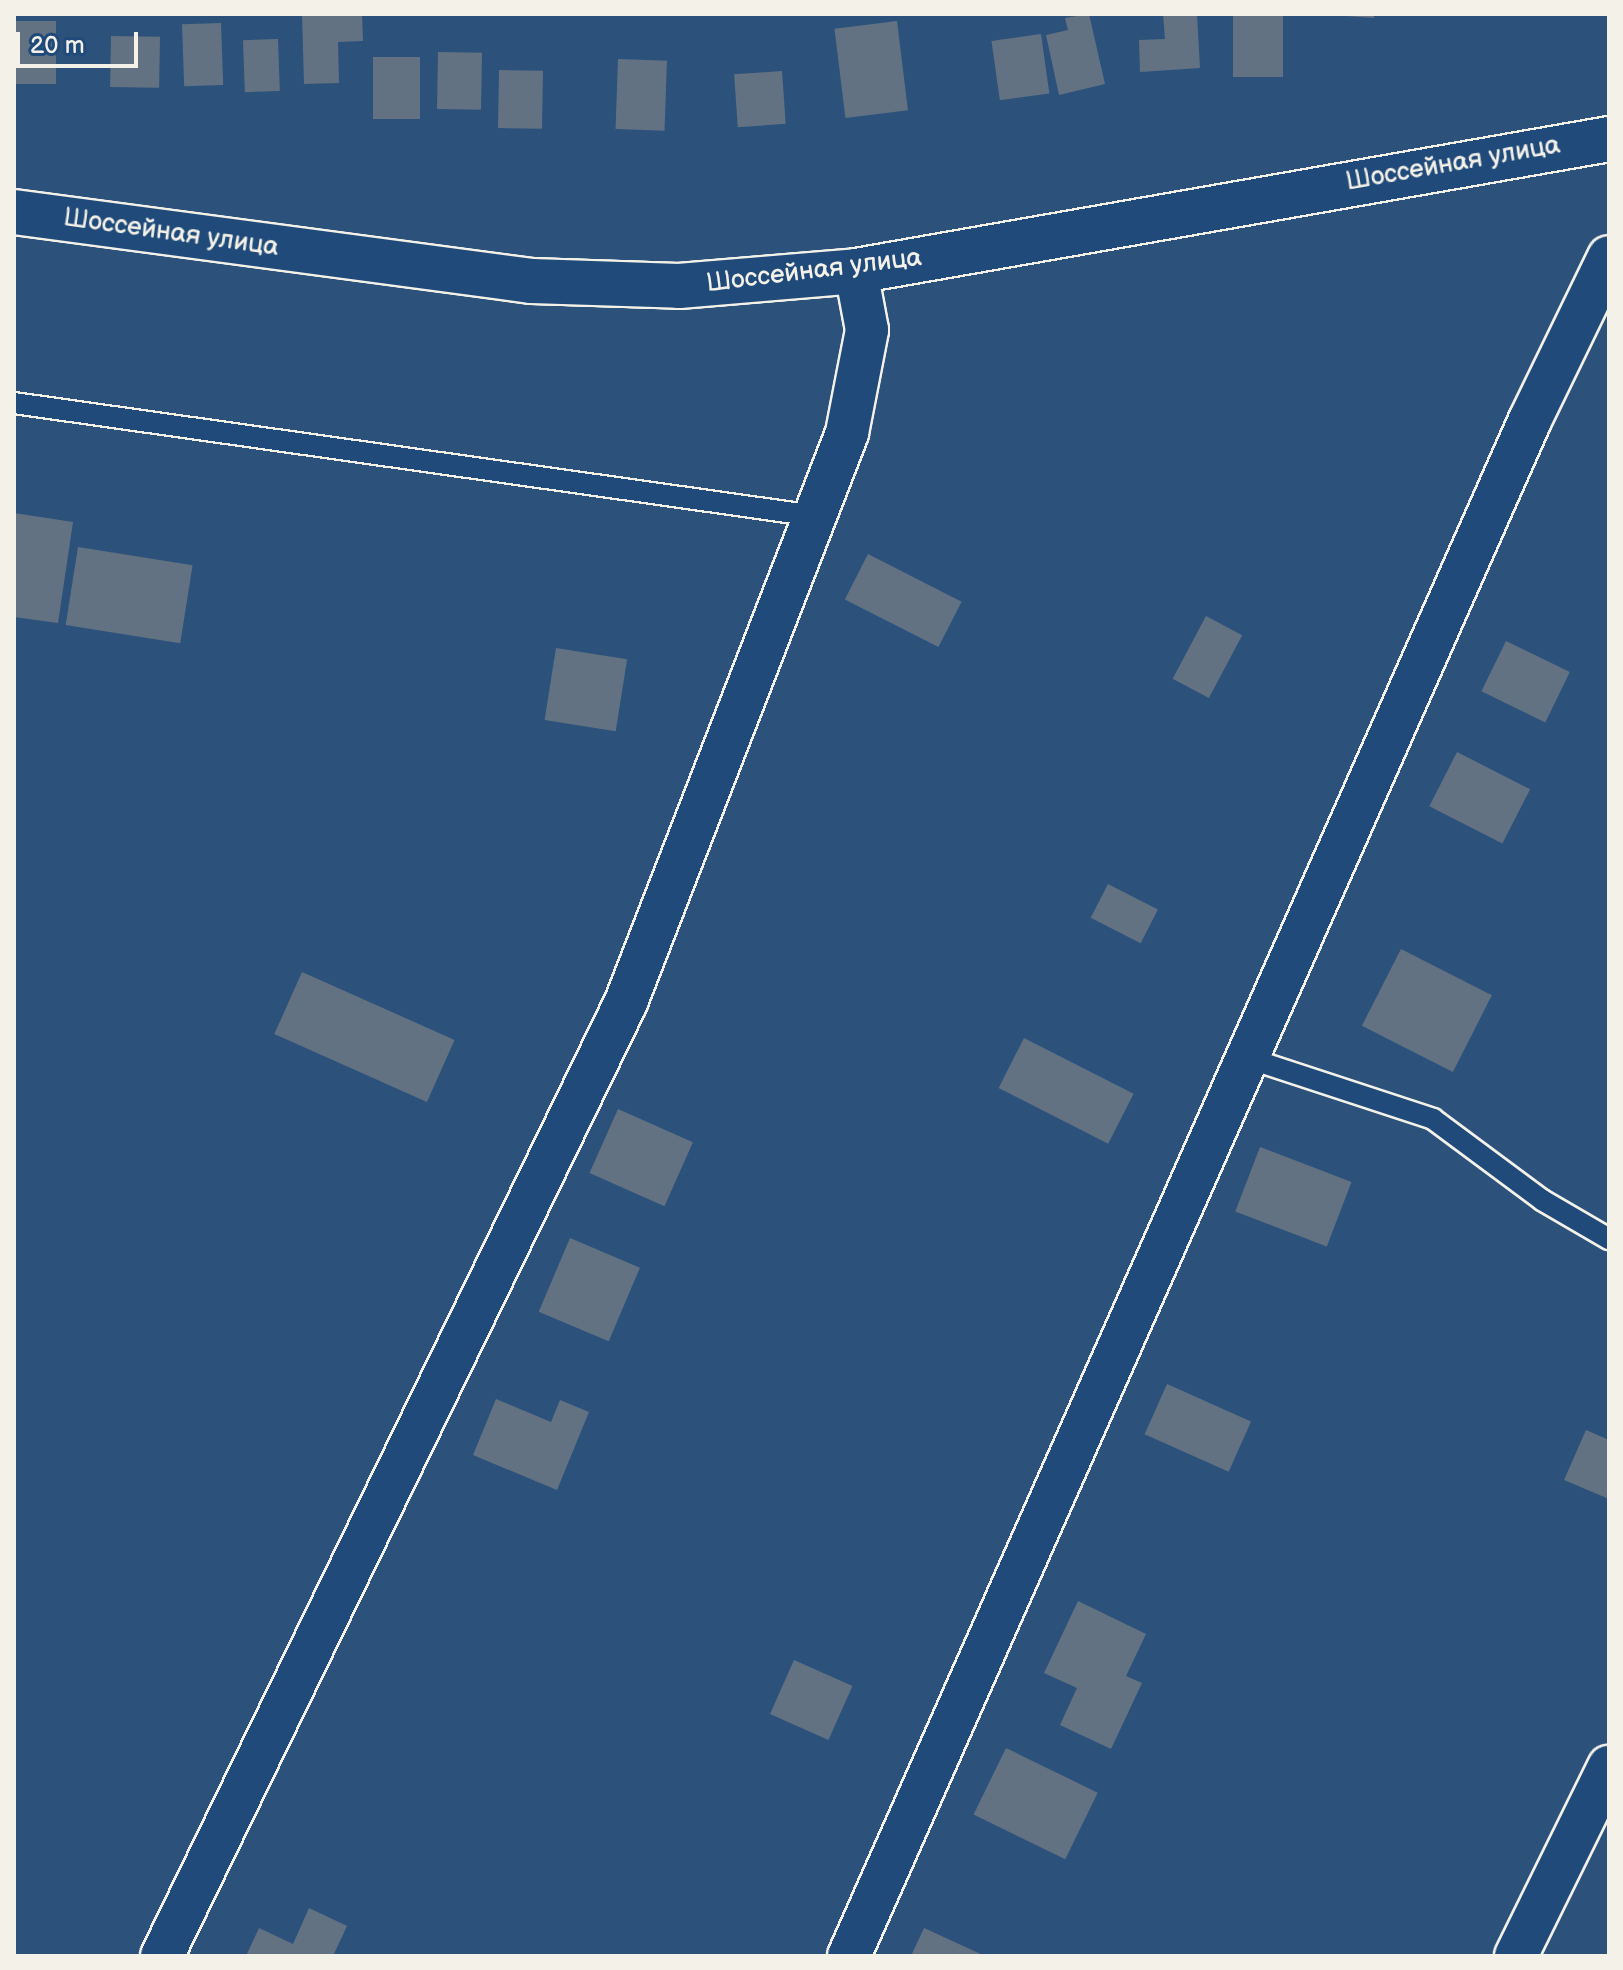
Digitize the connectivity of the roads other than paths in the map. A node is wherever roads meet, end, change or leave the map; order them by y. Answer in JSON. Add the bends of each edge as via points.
{"nodes":[{"id":1,"x":1609,"y":139,"type":"edge"},
{"id":2,"x":14,"y":212,"type":"edge"},
{"id":3,"x":1609,"y":257,"type":"edge"},
{"id":4,"x":856,"y":271,"type":"junction"},
{"id":5,"x":14,"y":403,"type":"edge"},
{"id":6,"x":815,"y":516,"type":"junction"},
{"id":7,"x":1248,"y":1058,"type":"junction"},
{"id":8,"x":1609,"y":1239,"type":"edge"},
{"id":9,"x":1609,"y":1767,"type":"edge"},
{"id":10,"x":162,"y":1956,"type":"edge"},
{"id":11,"x":849,"y":1956,"type":"edge"},
{"id":12,"x":1516,"y":1956,"type":"edge"}],
"edges":[{"from":1,"to":4,"type":"main road","name":"Шоссейная улица"},
{"from":2,"to":4,"type":"main road","name":"Шоссейная улица","via":[[532,281],[679,286]]},
{"from":3,"to":7,"type":"street","via":[[1530,420]]},
{"from":4,"to":6,"type":"street","via":[[867,330],[847,433]]},
{"from":5,"to":6,"type":"lane"},
{"from":6,"to":10,"type":"street","via":[[626,1002]]},
{"from":7,"to":8,"type":"lane","via":[[1433,1119],[1542,1200]]},
{"from":7,"to":11,"type":"street"},
{"from":9,"to":12,"type":"street"}]}
